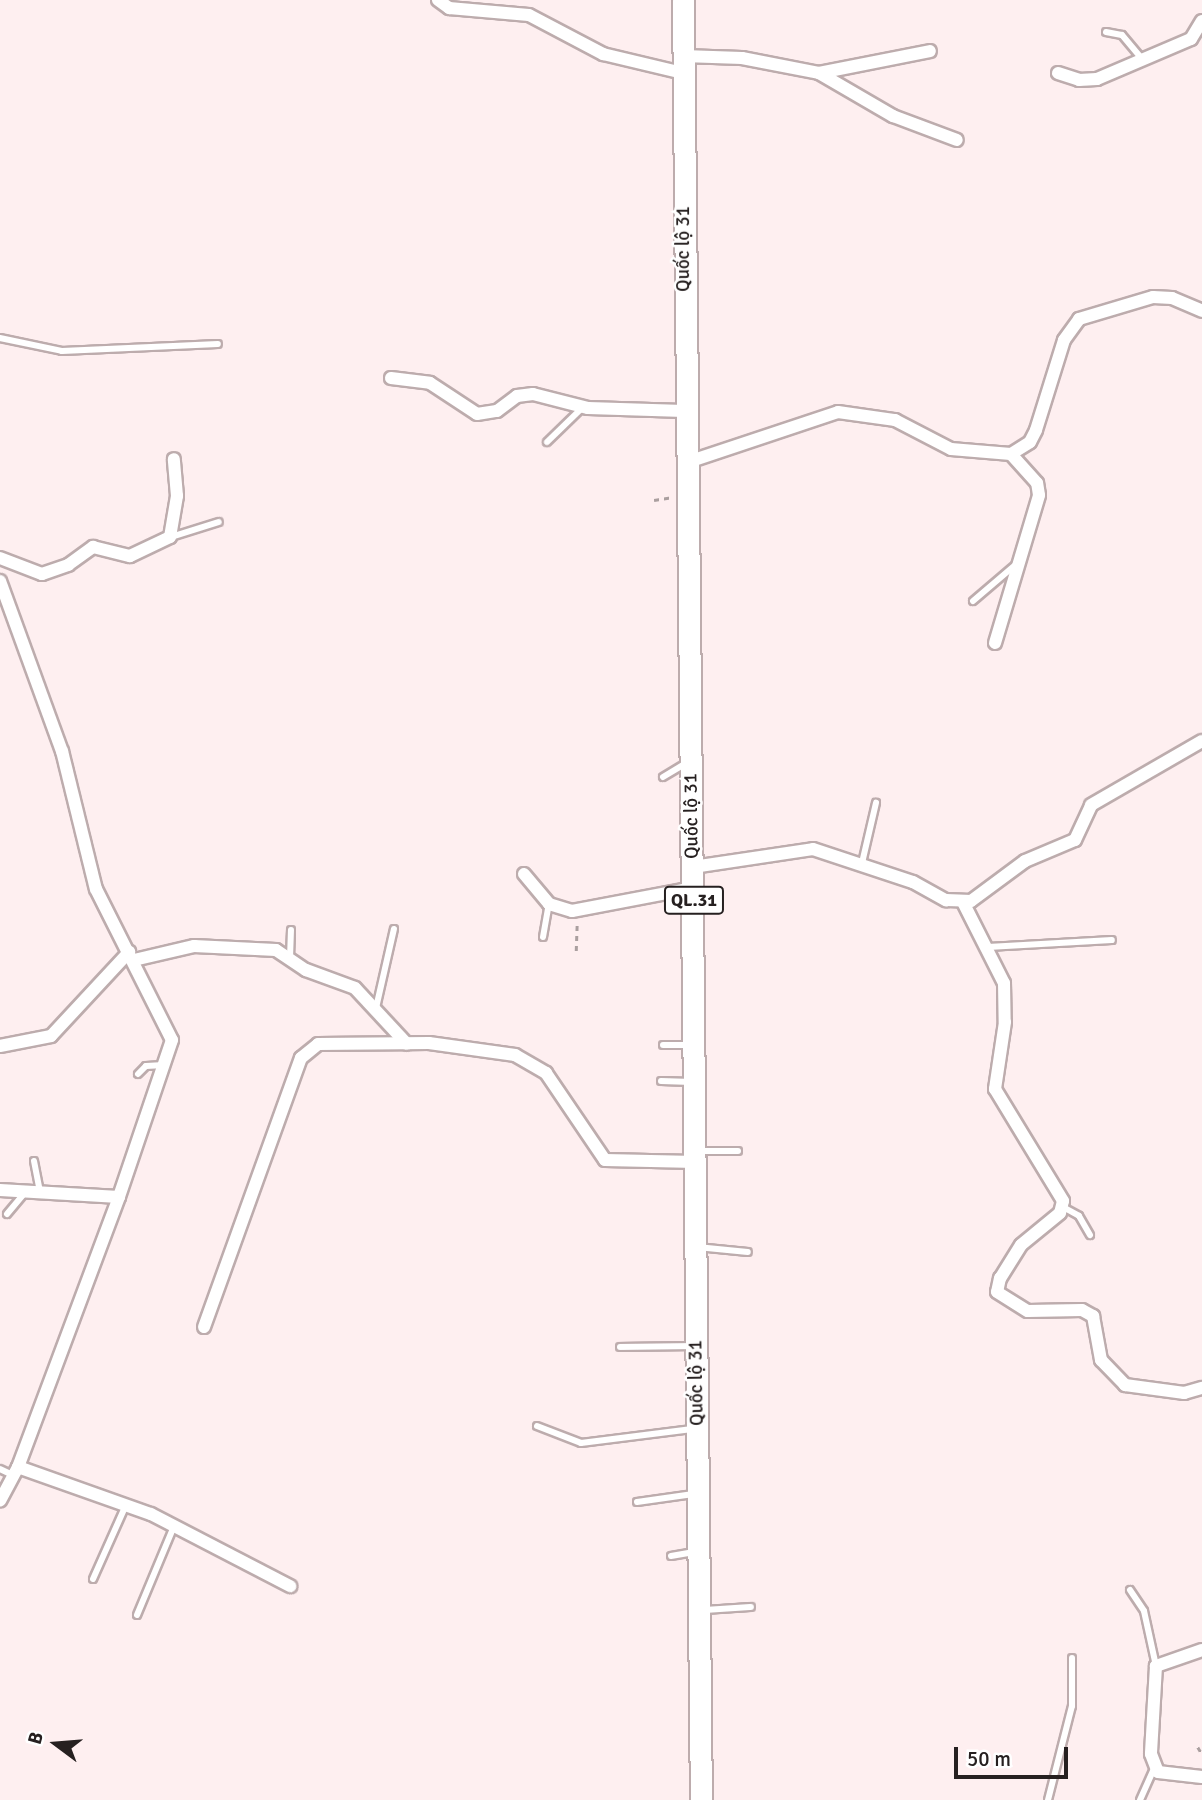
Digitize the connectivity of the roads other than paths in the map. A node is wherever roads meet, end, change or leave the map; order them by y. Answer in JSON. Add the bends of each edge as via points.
{"nodes":[{"id":1,"x":438,"y":0,"type":"edge"},
{"id":2,"x":682,"y":0,"type":"edge"},
{"id":3,"x":1202,"y":21,"type":"edge"},
{"id":4,"x":1106,"y":32,"type":"dead end"},
{"id":5,"x":930,"y":51,"type":"dead end"},
{"id":6,"x":1141,"y":58,"type":"junction"},
{"id":7,"x":679,"y":67,"type":"junction"},
{"id":8,"x":819,"y":73,"type":"junction"},
{"id":9,"x":1058,"y":73,"type":"dead end"},
{"id":10,"x":957,"y":140,"type":"dead end"},
{"id":11,"x":1202,"y":311,"type":"edge"},
{"id":12,"x":0,"y":338,"type":"edge"},
{"id":13,"x":218,"y":344,"type":"dead end"},
{"id":14,"x":391,"y":378,"type":"dead end"},
{"id":15,"x":583,"y":407,"type":"junction"},
{"id":16,"x":684,"y":411,"type":"junction"},
{"id":17,"x":547,"y":442,"type":"dead end"},
{"id":18,"x":1011,"y":454,"type":"junction"},
{"id":19,"x":174,"y":459,"type":"dead end"},
{"id":20,"x":684,"y":463,"type":"junction"},
{"id":21,"x":219,"y":522,"type":"dead end"},
{"id":22,"x":170,"y":537,"type":"junction"},
{"id":23,"x":0,"y":558,"type":"edge"},
{"id":24,"x":1017,"y":563,"type":"junction"},
{"id":25,"x":0,"y":581,"type":"edge"},
{"id":26,"x":973,"y":601,"type":"dead end"},
{"id":27,"x":4,"y":607,"type":"edge"},
{"id":28,"x":995,"y":643,"type":"dead end"},
{"id":29,"x":1202,"y":741,"type":"edge"},
{"id":30,"x":691,"y":761,"type":"junction"},
{"id":31,"x":663,"y":777,"type":"dead end"},
{"id":32,"x":876,"y":803,"type":"dead end"},
{"id":33,"x":862,"y":863,"type":"junction"},
{"id":34,"x":524,"y":874,"type":"dead end"},
{"id":35,"x":693,"y":878,"type":"junction"},
{"id":36,"x":963,"y":902,"type":"junction"},
{"id":37,"x":549,"y":904,"type":"junction"},
{"id":38,"x":394,"y":929,"type":"dead end"},
{"id":39,"x":291,"y":930,"type":"dead end"},
{"id":40,"x":543,"y":937,"type":"dead end"},
{"id":41,"x":1112,"y":940,"type":"dead end"},
{"id":42,"x":988,"y":947,"type":"junction"},
{"id":43,"x":132,"y":956,"type":"junction"},
{"id":44,"x":289,"y":959,"type":"junction"},
{"id":45,"x":376,"y":1008,"type":"junction"},
{"id":46,"x":407,"y":1044,"type":"junction"},
{"id":47,"x":663,"y":1045,"type":"dead end"},
{"id":48,"x":694,"y":1045,"type":"junction"},
{"id":49,"x":0,"y":1046,"type":"edge"},
{"id":50,"x":167,"y":1065,"type":"junction"},
{"id":51,"x":138,"y":1074,"type":"dead end"},
{"id":52,"x":661,"y":1081,"type":"dead end"},
{"id":53,"x":694,"y":1082,"type":"junction"},
{"id":54,"x":738,"y":1151,"type":"dead end"},
{"id":55,"x":696,"y":1157,"type":"junction"},
{"id":56,"x":34,"y":1161,"type":"dead end"},
{"id":57,"x":0,"y":1190,"type":"edge"},
{"id":58,"x":26,"y":1191,"type":"junction"},
{"id":59,"x":40,"y":1192,"type":"junction"},
{"id":60,"x":120,"y":1197,"type":"junction"},
{"id":61,"x":1063,"y":1207,"type":"junction"},
{"id":62,"x":7,"y":1214,"type":"dead end"},
{"id":63,"x":1090,"y":1235,"type":"dead end"},
{"id":64,"x":696,"y":1247,"type":"junction"},
{"id":65,"x":748,"y":1252,"type":"dead end"},
{"id":66,"x":204,"y":1327,"type":"dead end"},
{"id":67,"x":696,"y":1346,"type":"junction"},
{"id":68,"x":620,"y":1347,"type":"dead end"},
{"id":69,"x":1202,"y":1388,"type":"edge"},
{"id":70,"x":537,"y":1426,"type":"dead end"},
{"id":71,"x":698,"y":1429,"type":"junction"},
{"id":72,"x":0,"y":1469,"type":"edge"},
{"id":73,"x":16,"y":1471,"type":"junction"},
{"id":74,"x":698,"y":1493,"type":"junction"},
{"id":75,"x":0,"y":1502,"type":"edge"},
{"id":76,"x":637,"y":1502,"type":"dead end"},
{"id":77,"x":126,"y":1505,"type":"junction"},
{"id":78,"x":175,"y":1525,"type":"junction"},
{"id":79,"x":699,"y":1550,"type":"junction"},
{"id":80,"x":671,"y":1556,"type":"dead end"},
{"id":81,"x":93,"y":1579,"type":"dead end"},
{"id":82,"x":290,"y":1586,"type":"dead end"},
{"id":83,"x":1130,"y":1590,"type":"dead end"},
{"id":84,"x":751,"y":1607,"type":"dead end"},
{"id":85,"x":699,"y":1611,"type":"junction"},
{"id":86,"x":137,"y":1615,"type":"dead end"},
{"id":87,"x":1202,"y":1650,"type":"edge"},
{"id":88,"x":1072,"y":1658,"type":"dead end"},
{"id":89,"x":1156,"y":1666,"type":"junction"},
{"id":90,"x":1154,"y":1769,"type":"junction"},
{"id":91,"x":1202,"y":1777,"type":"edge"},
{"id":92,"x":701,"y":1800,"type":"edge"},
{"id":93,"x":1048,"y":1800,"type":"edge"},
{"id":94,"x":1140,"y":1800,"type":"edge"}],
"edges":[{"from":1,"to":7,"type":"street","via":[[449,8],[529,15],[603,54]]},
{"from":2,"to":7,"type":"highway","name":"Quốc lộ 31","number":"QL.31"},
{"from":3,"to":6,"type":"street","via":[[1191,39]]},
{"from":4,"to":6,"type":"lane","via":[[1122,35]]},
{"from":5,"to":8,"type":"street"},
{"from":6,"to":9,"type":"street","via":[[1097,79],[1079,80]]},
{"from":7,"to":8,"type":"street","via":[[742,58]]},
{"from":7,"to":16,"type":"highway","name":"Quốc lộ 31","number":"QL.31"},
{"from":8,"to":10,"type":"street","via":[[893,116]]},
{"from":11,"to":18,"type":"street","via":[[1161,296],[1079,319],[1065,340],[1037,430],[1030,442]]},
{"from":12,"to":13,"type":"lane","via":[[62,351]]},
{"from":14,"to":15,"type":"street","via":[[430,383],[477,414],[496,411],[517,396],[533,394]]},
{"from":15,"to":16,"type":"street"},
{"from":15,"to":17,"type":"lane"},
{"from":16,"to":20,"type":"highway","name":"Quốc lộ 31","number":"QL.31"},
{"from":18,"to":20,"type":"street","via":[[951,449],[895,420],[847,412],[805,421]]},
{"from":18,"to":24,"type":"street","via":[[1039,488]]},
{"from":19,"to":22,"type":"street","via":[[177,496]]},
{"from":20,"to":30,"type":"highway","name":"Quốc lộ 31","number":"QL.31"},
{"from":21,"to":22,"type":"lane"},
{"from":22,"to":23,"type":"street","via":[[130,556],[93,547],[68,565],[42,574]]},
{"from":24,"to":26,"type":"lane"},
{"from":24,"to":28,"type":"street"},
{"from":25,"to":27,"type":"street"},
{"from":27,"to":43,"type":"street","via":[[62,751],[96,889]]},
{"from":29,"to":36,"type":"street","via":[[1091,805],[1074,840],[1025,861]]},
{"from":30,"to":31,"type":"lane"},
{"from":30,"to":35,"type":"highway","name":"Quốc lộ 31","number":"QL.31"},
{"from":32,"to":33,"type":"lane"},
{"from":33,"to":35,"type":"street","via":[[831,852],[802,849]]},
{"from":33,"to":36,"type":"street","via":[[913,881],[946,900]]},
{"from":34,"to":37,"type":"street"},
{"from":35,"to":37,"type":"street","via":[[577,910]]},
{"from":35,"to":48,"type":"highway","name":"Quốc lộ 31","number":"QL.31"},
{"from":36,"to":42,"type":"street"},
{"from":37,"to":40,"type":"lane"},
{"from":38,"to":45,"type":"lane"},
{"from":39,"to":44,"type":"lane"},
{"from":41,"to":42,"type":"lane"},
{"from":42,"to":61,"type":"street","via":[[1006,999],[995,1089],[1061,1196]]},
{"from":43,"to":44,"type":"street","via":[[194,946],[276,950]]},
{"from":43,"to":49,"type":"street","via":[[51,1036]]},
{"from":43,"to":50,"type":"street","via":[[171,1033]]},
{"from":44,"to":45,"type":"street","via":[[355,988]]},
{"from":45,"to":46,"type":"street"},
{"from":46,"to":55,"type":"street","via":[[498,1051],[529,1061],[546,1073],[611,1163]]},
{"from":46,"to":66,"type":"street","via":[[318,1044],[305,1051]]},
{"from":47,"to":48,"type":"lane"},
{"from":48,"to":53,"type":"highway","name":"Quốc lộ 31","number":"QL.31"},
{"from":50,"to":51,"type":"lane","via":[[146,1066]]},
{"from":50,"to":60,"type":"street"},
{"from":52,"to":53,"type":"lane"},
{"from":53,"to":55,"type":"highway","name":"Quốc lộ 31","number":"QL.31"},
{"from":54,"to":55,"type":"lane"},
{"from":55,"to":64,"type":"highway","name":"Quốc lộ 31","number":"QL.31"},
{"from":56,"to":59,"type":"lane"},
{"from":57,"to":58,"type":"street"},
{"from":58,"to":59,"type":"street"},
{"from":58,"to":62,"type":"lane"},
{"from":59,"to":60,"type":"street"},
{"from":60,"to":73,"type":"street"},
{"from":61,"to":63,"type":"lane","via":[[1079,1216]]},
{"from":61,"to":69,"type":"street","via":[[1021,1245],[996,1287],[1001,1297],[1028,1311],[1082,1310],[1093,1316],[1101,1360],[1125,1385],[1184,1393]]},
{"from":64,"to":65,"type":"lane"},
{"from":64,"to":67,"type":"highway","name":"Quốc lộ 31","number":"QL.31"},
{"from":67,"to":68,"type":"lane"},
{"from":67,"to":71,"type":"highway","name":"Quốc lộ 31","number":"QL.31"},
{"from":70,"to":71,"type":"lane","via":[[581,1443]]},
{"from":71,"to":74,"type":"highway","name":"Quốc lộ 31","number":"QL.31"},
{"from":72,"to":73,"type":"lane"},
{"from":73,"to":75,"type":"street"},
{"from":73,"to":77,"type":"street"},
{"from":74,"to":76,"type":"lane"},
{"from":74,"to":79,"type":"highway","name":"Quốc lộ 31","number":"QL.31"},
{"from":77,"to":78,"type":"street"},
{"from":77,"to":81,"type":"lane"},
{"from":78,"to":82,"type":"street"},
{"from":78,"to":86,"type":"lane"},
{"from":79,"to":80,"type":"lane"},
{"from":79,"to":85,"type":"highway","name":"Quốc lộ 31","number":"QL.31"},
{"from":83,"to":89,"type":"lane","via":[[1144,1611]]},
{"from":84,"to":85,"type":"lane"},
{"from":85,"to":92,"type":"highway","name":"Quốc lộ 31","number":"QL.31"},
{"from":87,"to":89,"type":"street"},
{"from":88,"to":93,"type":"lane","via":[[1072,1706]]},
{"from":89,"to":90,"type":"street"},
{"from":90,"to":91,"type":"street"},
{"from":90,"to":94,"type":"lane"}]}
